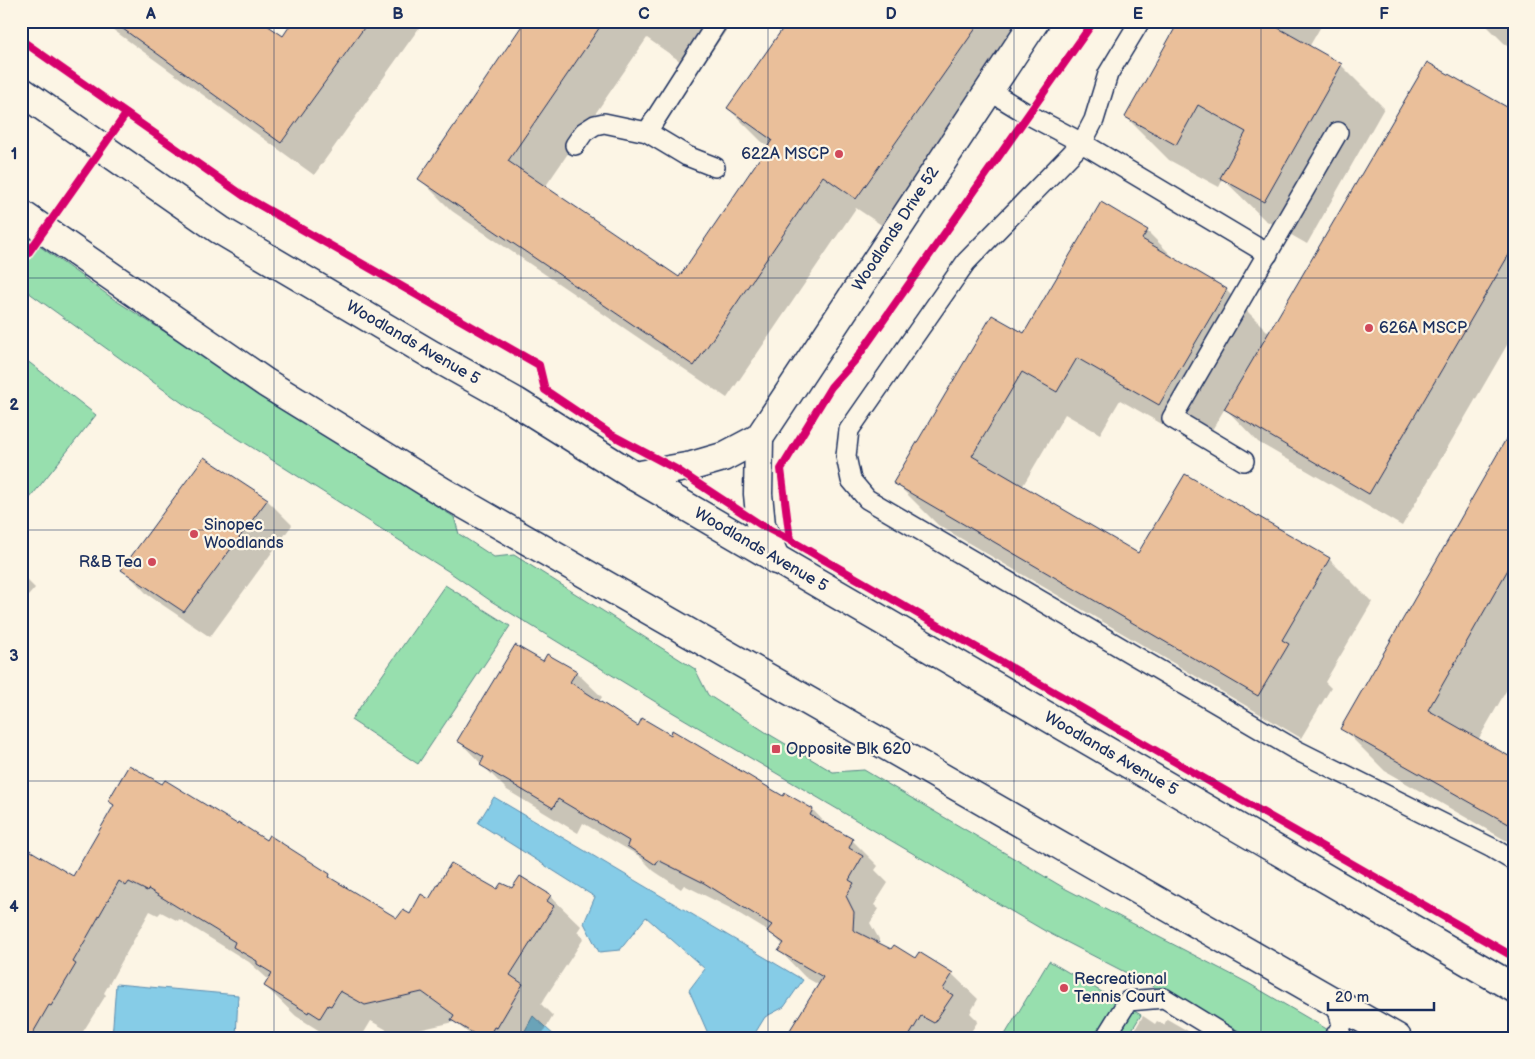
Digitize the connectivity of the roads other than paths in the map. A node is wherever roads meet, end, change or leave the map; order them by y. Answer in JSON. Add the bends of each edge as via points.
{"nodes":[{"id":1,"x":718,"y":21,"type":"edge"},
{"id":2,"x":1035,"y":21,"type":"edge"},
{"id":3,"x":1140,"y":21,"type":"edge"},
{"id":4,"x":988,"y":90,"type":"junction"},
{"id":5,"x":21,"y":91,"type":"edge"},
{"id":6,"x":647,"y":132,"type":"junction"},
{"id":7,"x":1338,"y":132,"type":"dead end"},
{"id":8,"x":1082,"y":143,"type":"junction"},
{"id":9,"x":575,"y":145,"type":"dead end"},
{"id":10,"x":715,"y":167,"type":"dead end"},
{"id":11,"x":21,"y":214,"type":"edge"},
{"id":12,"x":1268,"y":254,"type":"junction"},
{"id":13,"x":758,"y":438,"type":"junction"},
{"id":14,"x":1244,"y":461,"type":"dead end"},
{"id":15,"x":634,"y":476,"type":"junction"},
{"id":16,"x":776,"y":560,"type":"junction"},
{"id":17,"x":1514,"y":861,"type":"edge"},
{"id":18,"x":1514,"y":988,"type":"edge"},
{"id":19,"x":1336,"y":1002,"type":"junction"},
{"id":20,"x":1105,"y":1038,"type":"edge"},
{"id":21,"x":1229,"y":1038,"type":"edge"},
{"id":22,"x":1334,"y":1038,"type":"edge"},
{"id":23,"x":1397,"y":1038,"type":"edge"}],
"edges":[{"from":1,"to":6,"type":"lane"},
{"from":2,"to":4,"type":"main road","name":"Woodlands Drive 52"},
{"from":3,"to":8,"type":"lane","via":[[1108,74],[1094,120]]},
{"from":4,"to":8,"type":"lane"},
{"from":4,"to":13,"type":"main road","name":"Woodlands Drive 52"},
{"from":5,"to":15,"type":"main road","name":"Woodlands Avenue 5","via":[[220,230],[516,402]]},
{"from":6,"to":9,"type":"lane","via":[[604,123],[584,132]]},
{"from":6,"to":10,"type":"lane","via":[[687,156]]},
{"from":7,"to":12,"type":"lane"},
{"from":8,"to":12,"type":"lane"},
{"from":8,"to":17,"type":"lane","via":[[966,262],[848,430],[846,456],[851,480],[867,499],[1296,750]]},
{"from":11,"to":19,"type":"main road","via":[[266,382],[443,492]]},
{"from":12,"to":14,"type":"lane","via":[[1172,418]]},
{"from":13,"to":15,"type":"main road","name":"Woodlands Drive 52","via":[[723,457]]},
{"from":13,"to":16,"type":"main road","via":[[761,525]]},
{"from":15,"to":16,"type":"main road","name":"Woodlands Avenue 5"},
{"from":16,"to":18,"type":"main road","name":"Woodlands Avenue 5"},
{"from":19,"to":22,"type":"lane","via":[[1342,1025]]},
{"from":19,"to":23,"type":"main road"},
{"from":20,"to":21,"type":"lane","via":[[1128,1001],[1164,998]]}]}
